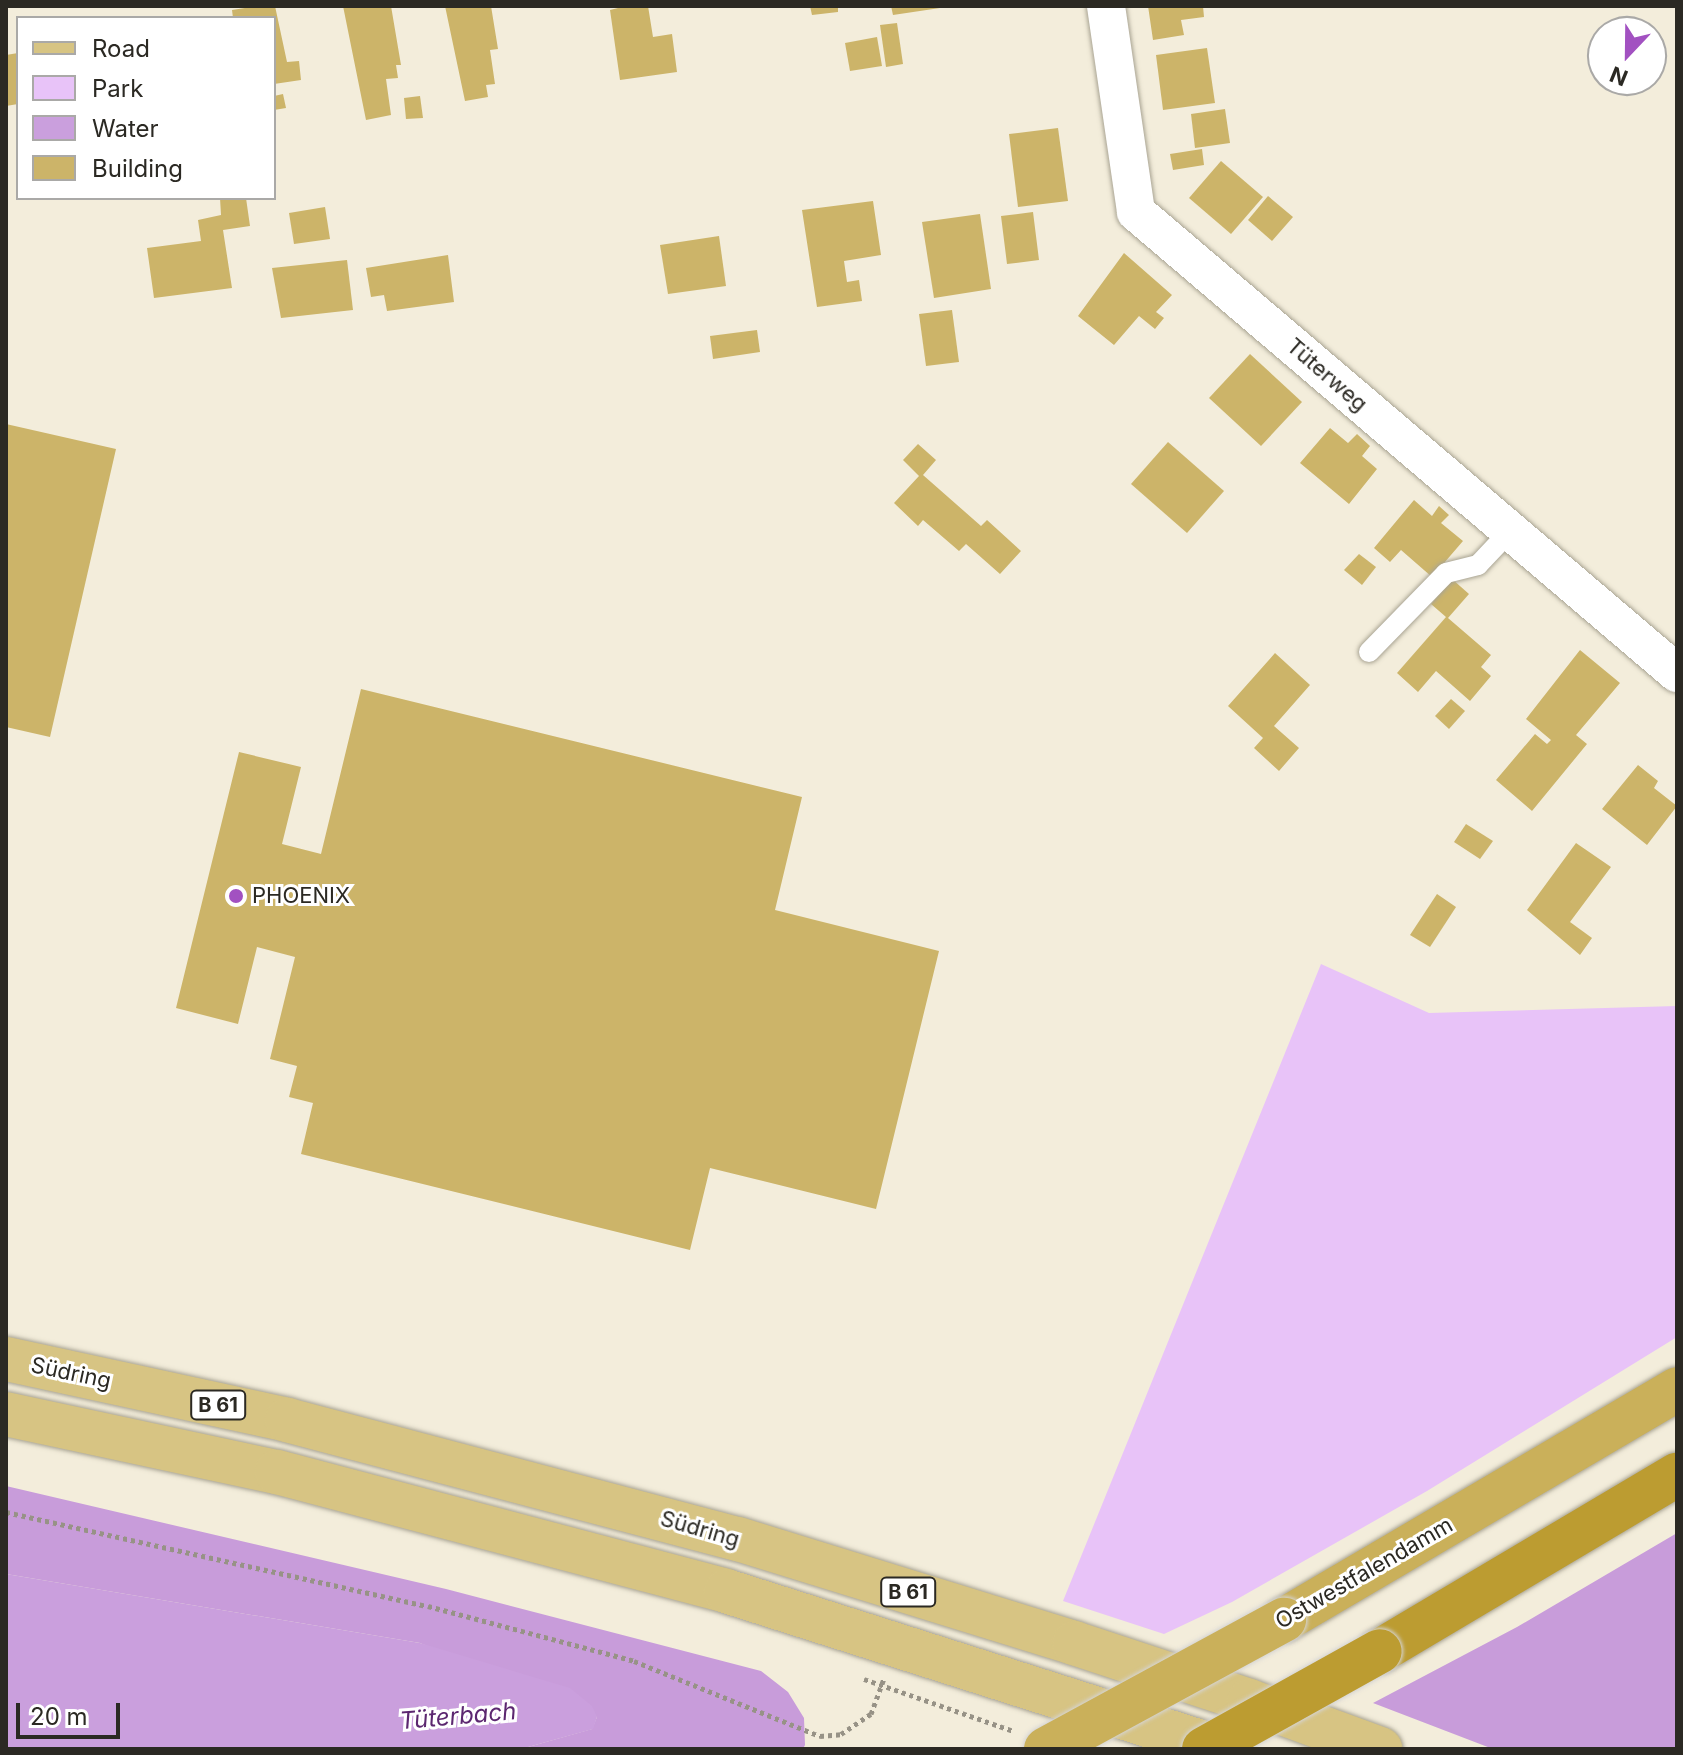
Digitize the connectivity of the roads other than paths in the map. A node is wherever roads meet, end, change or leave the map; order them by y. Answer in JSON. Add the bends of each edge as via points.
{"nodes":[{"id":1,"x":1106,"y":6,"type":"edge"},
{"id":2,"x":1510,"y":531,"type":"junction"},
{"id":3,"x":1369,"y":652,"type":"dead end"},
{"id":4,"x":1677,"y":673,"type":"edge"},
{"id":5,"x":6,"y":1359,"type":"edge"},
{"id":6,"x":1677,"y":1389,"type":"edge"},
{"id":7,"x":6,"y":1414,"type":"edge"},
{"id":8,"x":1677,"y":1475,"type":"edge"},
{"id":9,"x":1032,"y":1741,"type":"edge"},
{"id":10,"x":1204,"y":1749,"type":"edge"},
{"id":11,"x":1223,"y":1749,"type":"edge"},
{"id":12,"x":1380,"y":1749,"type":"edge"}],
"edges":[{"from":1,"to":2,"type":"street","name":"Tüterweg","via":[[1136,212]]},
{"from":2,"to":3,"type":"lane","via":[[1478,565],[1446,573]]},
{"from":2,"to":4,"type":"street","name":"Tüterweg"},
{"from":5,"to":12,"type":"main road","name":"Südring","number":"B 61","via":[[287,1420],[738,1539],[1074,1643]]},
{"from":6,"to":9,"type":"highway","name":"Ostwestfalendamm","bridge":true,"via":[[1284,1620]]},
{"from":7,"to":11,"type":"main road","via":[[277,1472],[681,1579]]},
{"from":8,"to":10,"type":"highway","bridge":true}]}
